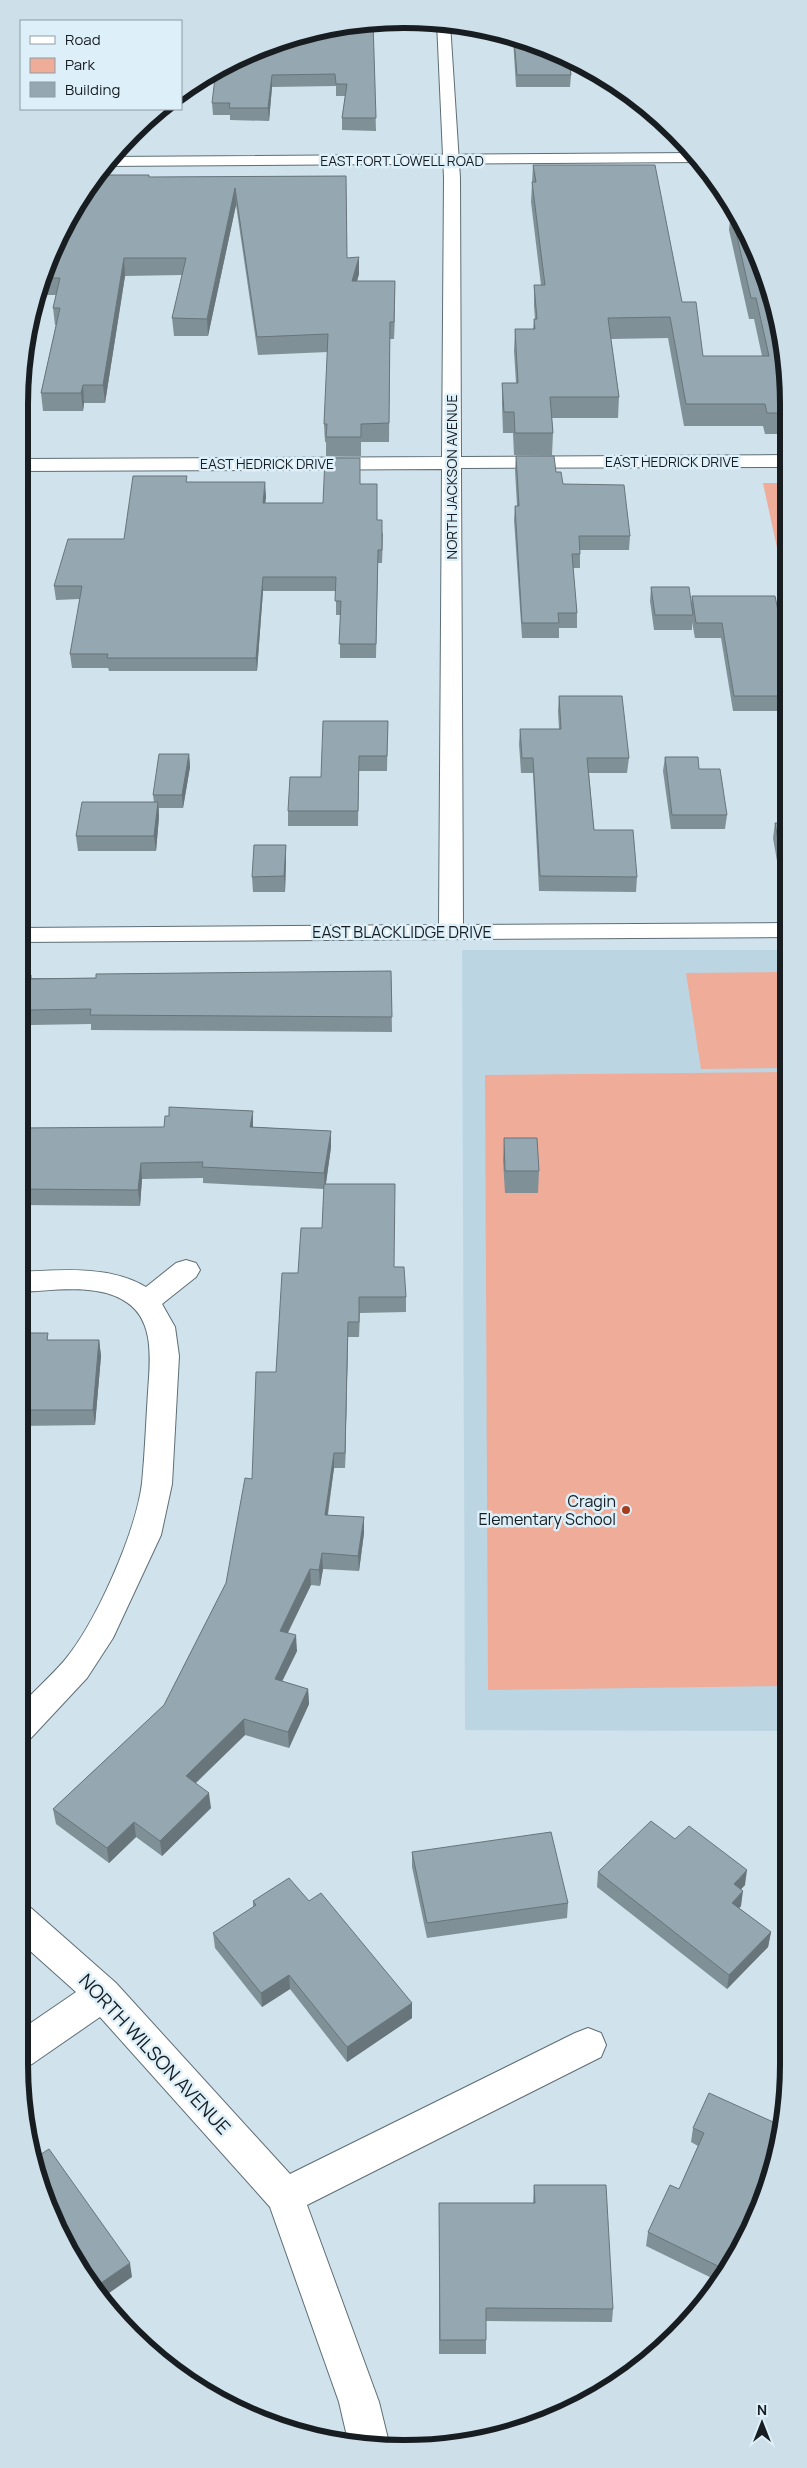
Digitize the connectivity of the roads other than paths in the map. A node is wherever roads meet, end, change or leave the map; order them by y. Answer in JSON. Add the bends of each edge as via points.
{"nodes":[{"id":1,"x":444,"y":30,"type":"edge"},
{"id":2,"x":688,"y":158,"type":"edge"},
{"id":3,"x":451,"y":161,"type":"junction"},
{"id":4,"x":116,"y":162,"type":"edge"},
{"id":5,"x":780,"y":461,"type":"edge"},
{"id":6,"x":452,"y":463,"type":"junction"},
{"id":7,"x":28,"y":465,"type":"edge"},
{"id":8,"x":780,"y":930,"type":"edge"},
{"id":9,"x":451,"y":932,"type":"junction"},
{"id":10,"x":28,"y":935,"type":"edge"},
{"id":11,"x":186,"y":1270,"type":"dead end"},
{"id":12,"x":28,"y":1282,"type":"edge"},
{"id":13,"x":147,"y":1301,"type":"junction"},
{"id":14,"x":28,"y":1719,"type":"edge"},
{"id":15,"x":28,"y":1927,"type":"edge"},
{"id":16,"x":103,"y":1994,"type":"junction"},
{"id":17,"x":588,"y":2045,"type":"dead end"},
{"id":18,"x":28,"y":2046,"type":"edge"},
{"id":19,"x":285,"y":2196,"type":"junction"},
{"id":20,"x":368,"y":2439,"type":"edge"}],
"edges":[{"from":1,"to":3,"type":"street","name":"NORTH JACKSON AVENUE"},
{"from":2,"to":3,"type":"street","name":"EAST FORT LOWELL ROAD"},
{"from":3,"to":4,"type":"street","name":"EAST FORT LOWELL ROAD"},
{"from":3,"to":6,"type":"street","name":"NORTH JACKSON AVENUE"},
{"from":5,"to":6,"type":"street","name":"EAST HEDRICK DRIVE"},
{"from":6,"to":7,"type":"street","name":"EAST HEDRICK DRIVE"},
{"from":6,"to":9,"type":"street","name":"NORTH JACKSON AVENUE"},
{"from":8,"to":9,"type":"street","name":"EAST BLACKLIDGE DRIVE"},
{"from":9,"to":10,"type":"street","name":"EAST BLACKLIDGE DRIVE"},
{"from":11,"to":13,"type":"street"},
{"from":12,"to":13,"type":"street","via":[[95,1281],[119,1286]]},
{"from":13,"to":14,"type":"street","via":[[158,1317],[164,1336],[165,1356],[157,1484],[146,1535],[102,1629],[76,1669]]},
{"from":15,"to":16,"type":"street","name":"NORTH WILSON AVENUE"},
{"from":16,"to":18,"type":"street"},
{"from":16,"to":19,"type":"street","name":"NORTH WILSON AVENUE"},
{"from":17,"to":19,"type":"street"},
{"from":19,"to":20,"type":"street","name":"NORTH WILSON AVENUE","via":[[359,2402]]}]}
